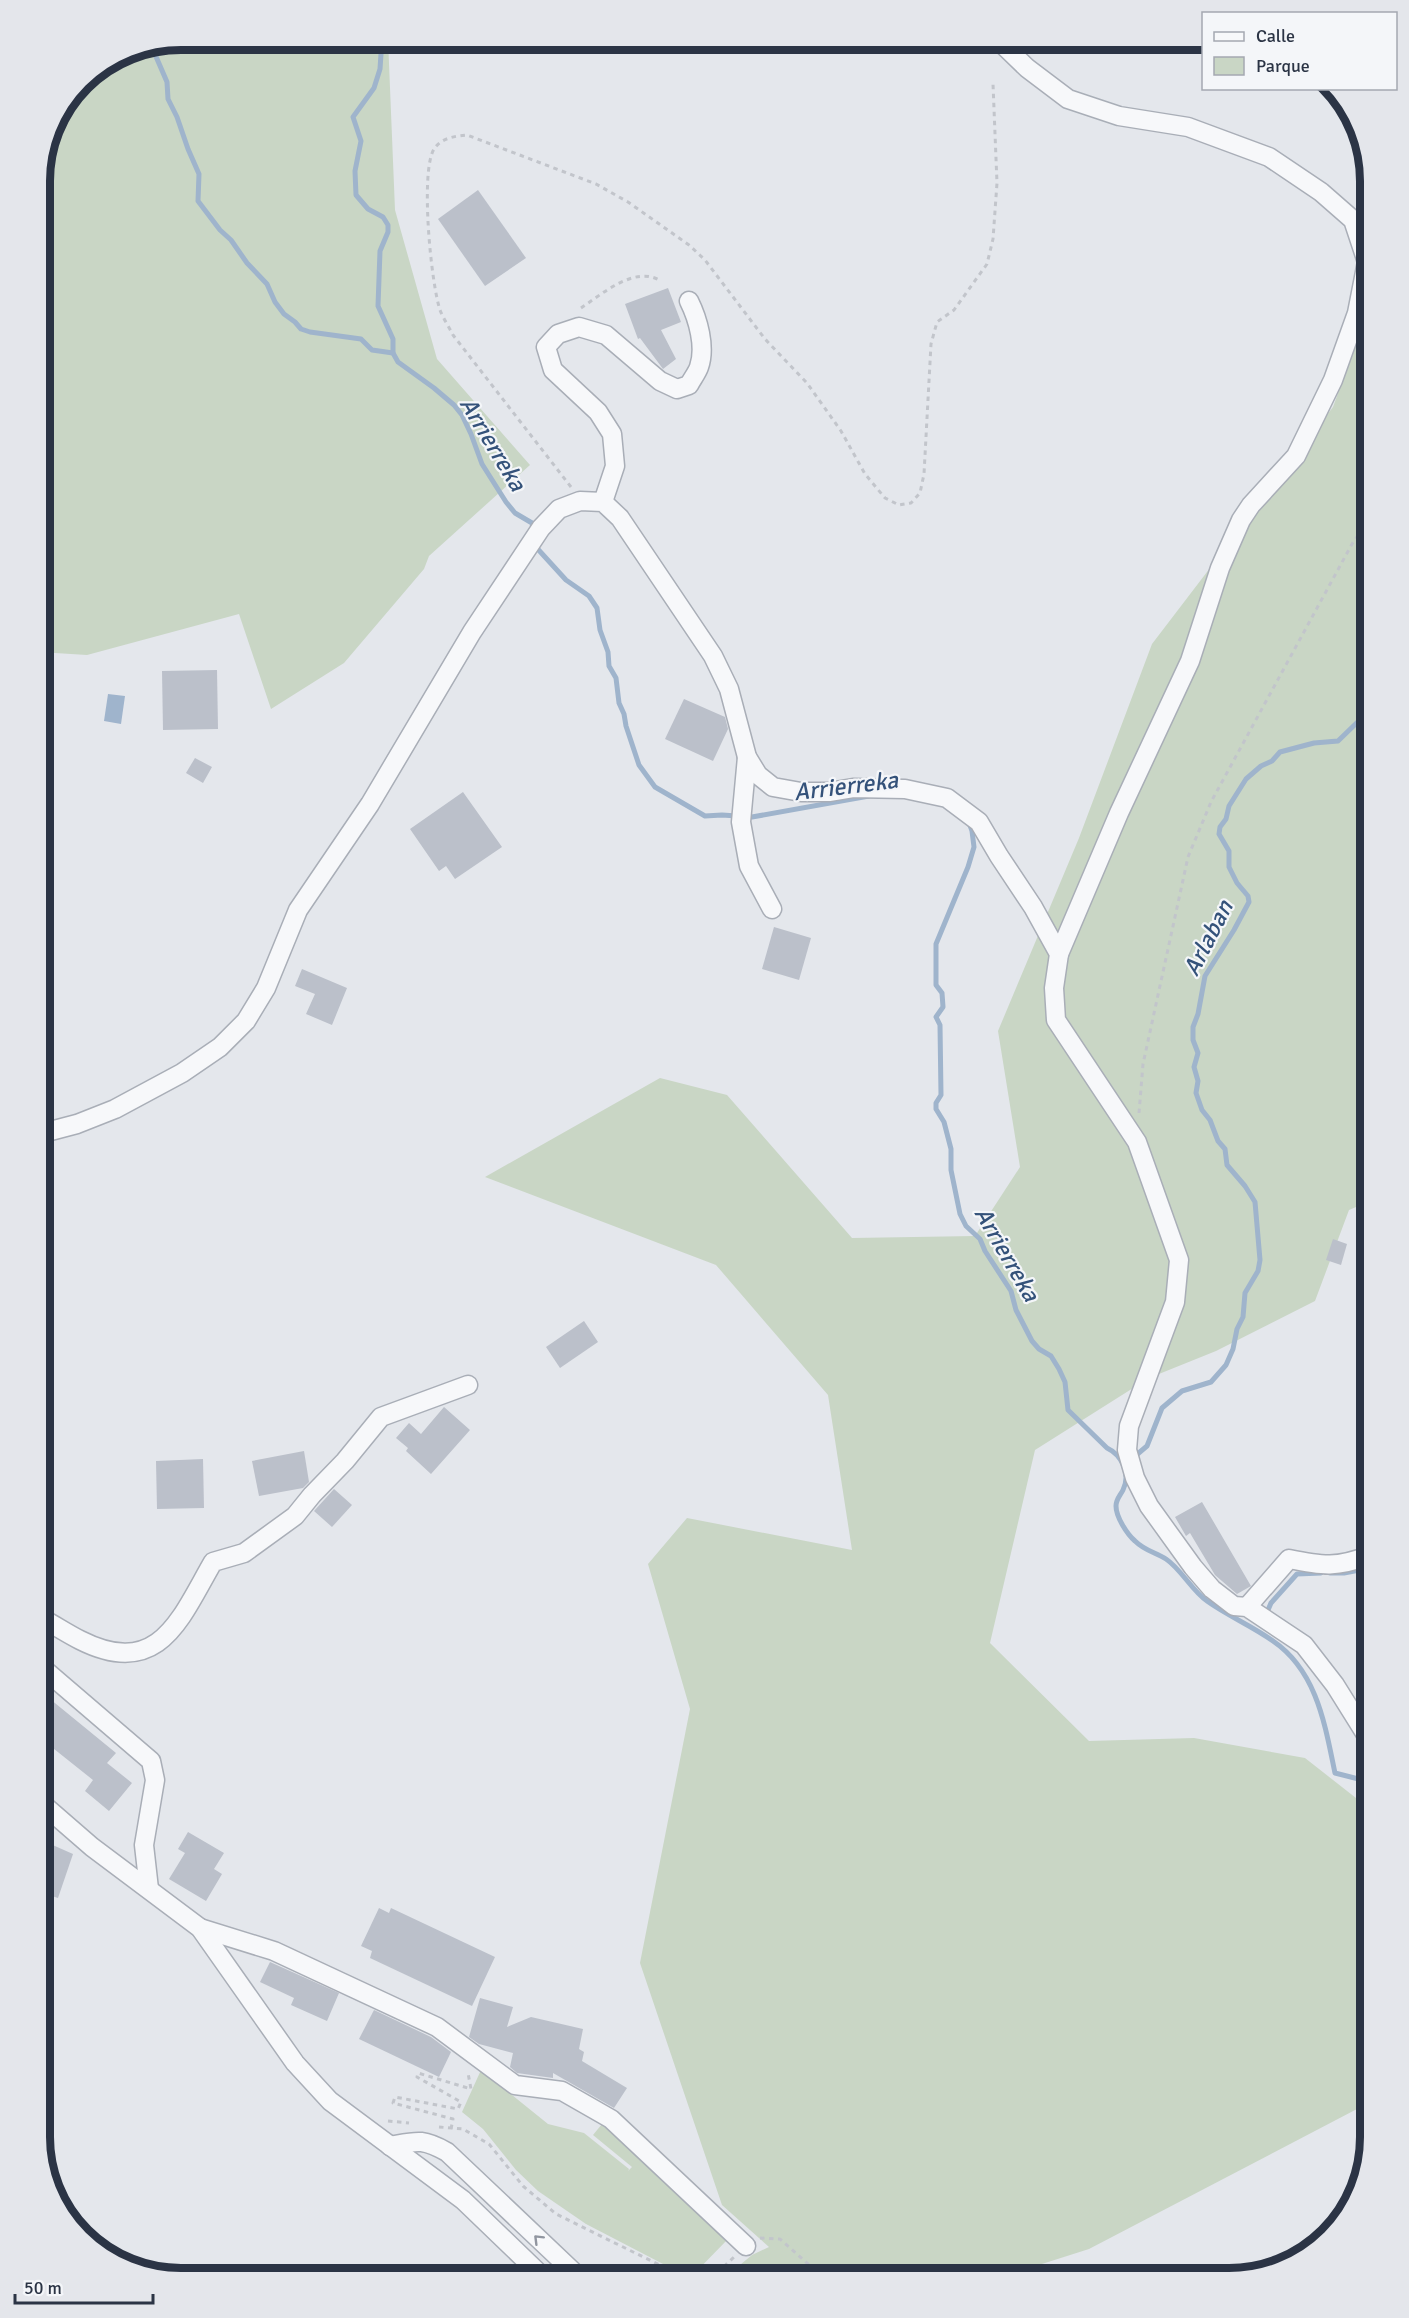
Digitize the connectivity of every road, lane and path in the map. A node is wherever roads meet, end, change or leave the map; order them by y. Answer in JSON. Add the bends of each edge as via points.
{"nodes":[{"id":1,"x":1008,"y":50,"type":"edge"},
{"id":2,"x":993,"y":84,"type":"dead end"},
{"id":3,"x":1360,"y":243,"type":"edge"},
{"id":4,"x":659,"y":280,"type":"dead end"},
{"id":5,"x":1360,"y":296,"type":"edge"},
{"id":6,"x":689,"y":301,"type":"dead end"},
{"id":7,"x":558,"y":334,"type":"junction"},
{"id":8,"x":580,"y":501,"type":"junction"},
{"id":9,"x":603,"y":502,"type":"junction"},
{"id":10,"x":1360,"y":532,"type":"edge"},
{"id":11,"x":747,"y":757,"type":"junction"},
{"id":12,"x":772,"y":909,"type":"dead end"},
{"id":13,"x":1059,"y":954,"type":"junction"},
{"id":14,"x":50,"y":1131,"type":"edge"},
{"id":15,"x":1137,"y":1142,"type":"junction"},
{"id":16,"x":468,"y":1385,"type":"dead end"},
{"id":17,"x":1360,"y":1559,"type":"edge"},
{"id":18,"x":1247,"y":1607,"type":"junction"},
{"id":19,"x":50,"y":1623,"type":"edge"},
{"id":20,"x":50,"y":1674,"type":"edge"},
{"id":21,"x":1360,"y":1725,"type":"edge"},
{"id":22,"x":50,"y":1810,"type":"edge"},
{"id":23,"x":144,"y":1845,"type":"junction"},
{"id":24,"x":113,"y":1862,"type":"junction"},
{"id":25,"x":149,"y":1889,"type":"junction"},
{"id":26,"x":200,"y":1928,"type":"junction"},
{"id":27,"x":463,"y":2046,"type":"junction"},
{"id":28,"x":384,"y":2121,"type":"dead end"},
{"id":29,"x":413,"y":2124,"type":"dead end"},
{"id":30,"x":432,"y":2126,"type":"dead end"},
{"id":31,"x":451,"y":2128,"type":"junction"},
{"id":32,"x":390,"y":2146,"type":"junction"},
{"id":33,"x":746,"y":2246,"type":"junction"},
{"id":34,"x":534,"y":2268,"type":"edge"},
{"id":35,"x":569,"y":2268,"type":"edge"},
{"id":36,"x":666,"y":2268,"type":"edge"},
{"id":37,"x":723,"y":2268,"type":"edge"},
{"id":38,"x":813,"y":2268,"type":"edge"}],
"edges":[{"from":1,"to":3,"type":"street","via":[[1068,99],[1119,117],[1188,127],[1269,157],[1321,192],[1353,220]]},
{"from":2,"to":8,"type":"path","via":[[997,183],[993,239],[987,264],[954,310],[938,322],[931,344],[920,493],[911,503],[899,505],[885,498],[807,383],[765,339],[705,260],[689,245],[596,184],[466,135],[451,136],[435,146],[429,159],[428,216],[432,277],[440,310],[453,335]]},
{"from":4,"to":7,"type":"path","via":[[650,275],[634,276],[574,312]]},
{"from":5,"to":13,"type":"street","via":[[1333,380],[1296,456],[1241,520],[1220,568],[1190,661]]},
{"from":6,"to":7,"type":"street","via":[[697,317],[700,366],[689,385],[677,389],[660,381],[606,335],[579,327]]},
{"from":7,"to":9,"type":"street","via":[[546,347],[553,370],[598,412],[612,434],[615,466]]},
{"from":8,"to":9,"type":"street"},
{"from":8,"to":14,"type":"street","via":[[559,510],[541,528],[454,662],[370,804],[298,910],[266,988],[246,1021],[220,1047],[182,1073],[115,1109]]},
{"from":9,"to":11,"type":"street","via":[[620,518],[713,656],[729,689]]},
{"from":10,"to":15,"type":"path","via":[[1211,802],[1188,857],[1143,1064]]},
{"from":11,"to":12,"type":"street","via":[[742,813],[749,866]]},
{"from":11,"to":13,"type":"street","via":[[758,776],[773,787],[801,792],[906,789],[947,798],[979,822]]},
{"from":13,"to":15,"type":"street","via":[[1054,988],[1056,1020]]},
{"from":15,"to":18,"type":"street","via":[[1179,1260],[1175,1302],[1129,1426],[1127,1450],[1149,1506],[1193,1567],[1234,1606]]},
{"from":16,"to":19,"type":"street","via":[[381,1417],[295,1516],[244,1552],[213,1562],[175,1628],[157,1645],[133,1652],[112,1651],[81,1641]]},
{"from":17,"to":18,"type":"street","via":[[1323,1566],[1289,1559]]},
{"from":18,"to":21,"type":"street","via":[[1304,1644]]},
{"from":20,"to":23,"type":"street","via":[[151,1761],[155,1780]]},
{"from":22,"to":24,"type":"street"},
{"from":23,"to":24,"type":"street","via":[[135,1857]]},
{"from":23,"to":25,"type":"street"},
{"from":24,"to":25,"type":"street"},
{"from":25,"to":26,"type":"street"},
{"from":26,"to":27,"type":"street","via":[[273,1951],[437,2027]]},
{"from":26,"to":32,"type":"street","via":[[295,2063],[330,2101]]},
{"from":27,"to":31,"type":"path","via":[[471,2089],[418,2073],[417,2077],[461,2102],[458,2109],[394,2097],[393,2103],[453,2119]]},
{"from":27,"to":33,"type":"street","via":[[515,2085],[562,2091],[611,2119]]},
{"from":28,"to":29,"type":"path"},
{"from":30,"to":31,"type":"path"},
{"from":31,"to":36,"type":"path","via":[[463,2129],[489,2144],[523,2186],[556,2214]]},
{"from":32,"to":34,"type":"street","via":[[463,2200]]},
{"from":35,"to":32,"type":"street","one_way":true,"via":[[447,2152],[419,2140]]},
{"from":33,"to":37,"type":"path"},
{"from":33,"to":38,"type":"path","via":[[764,2237],[780,2239]]}]}
